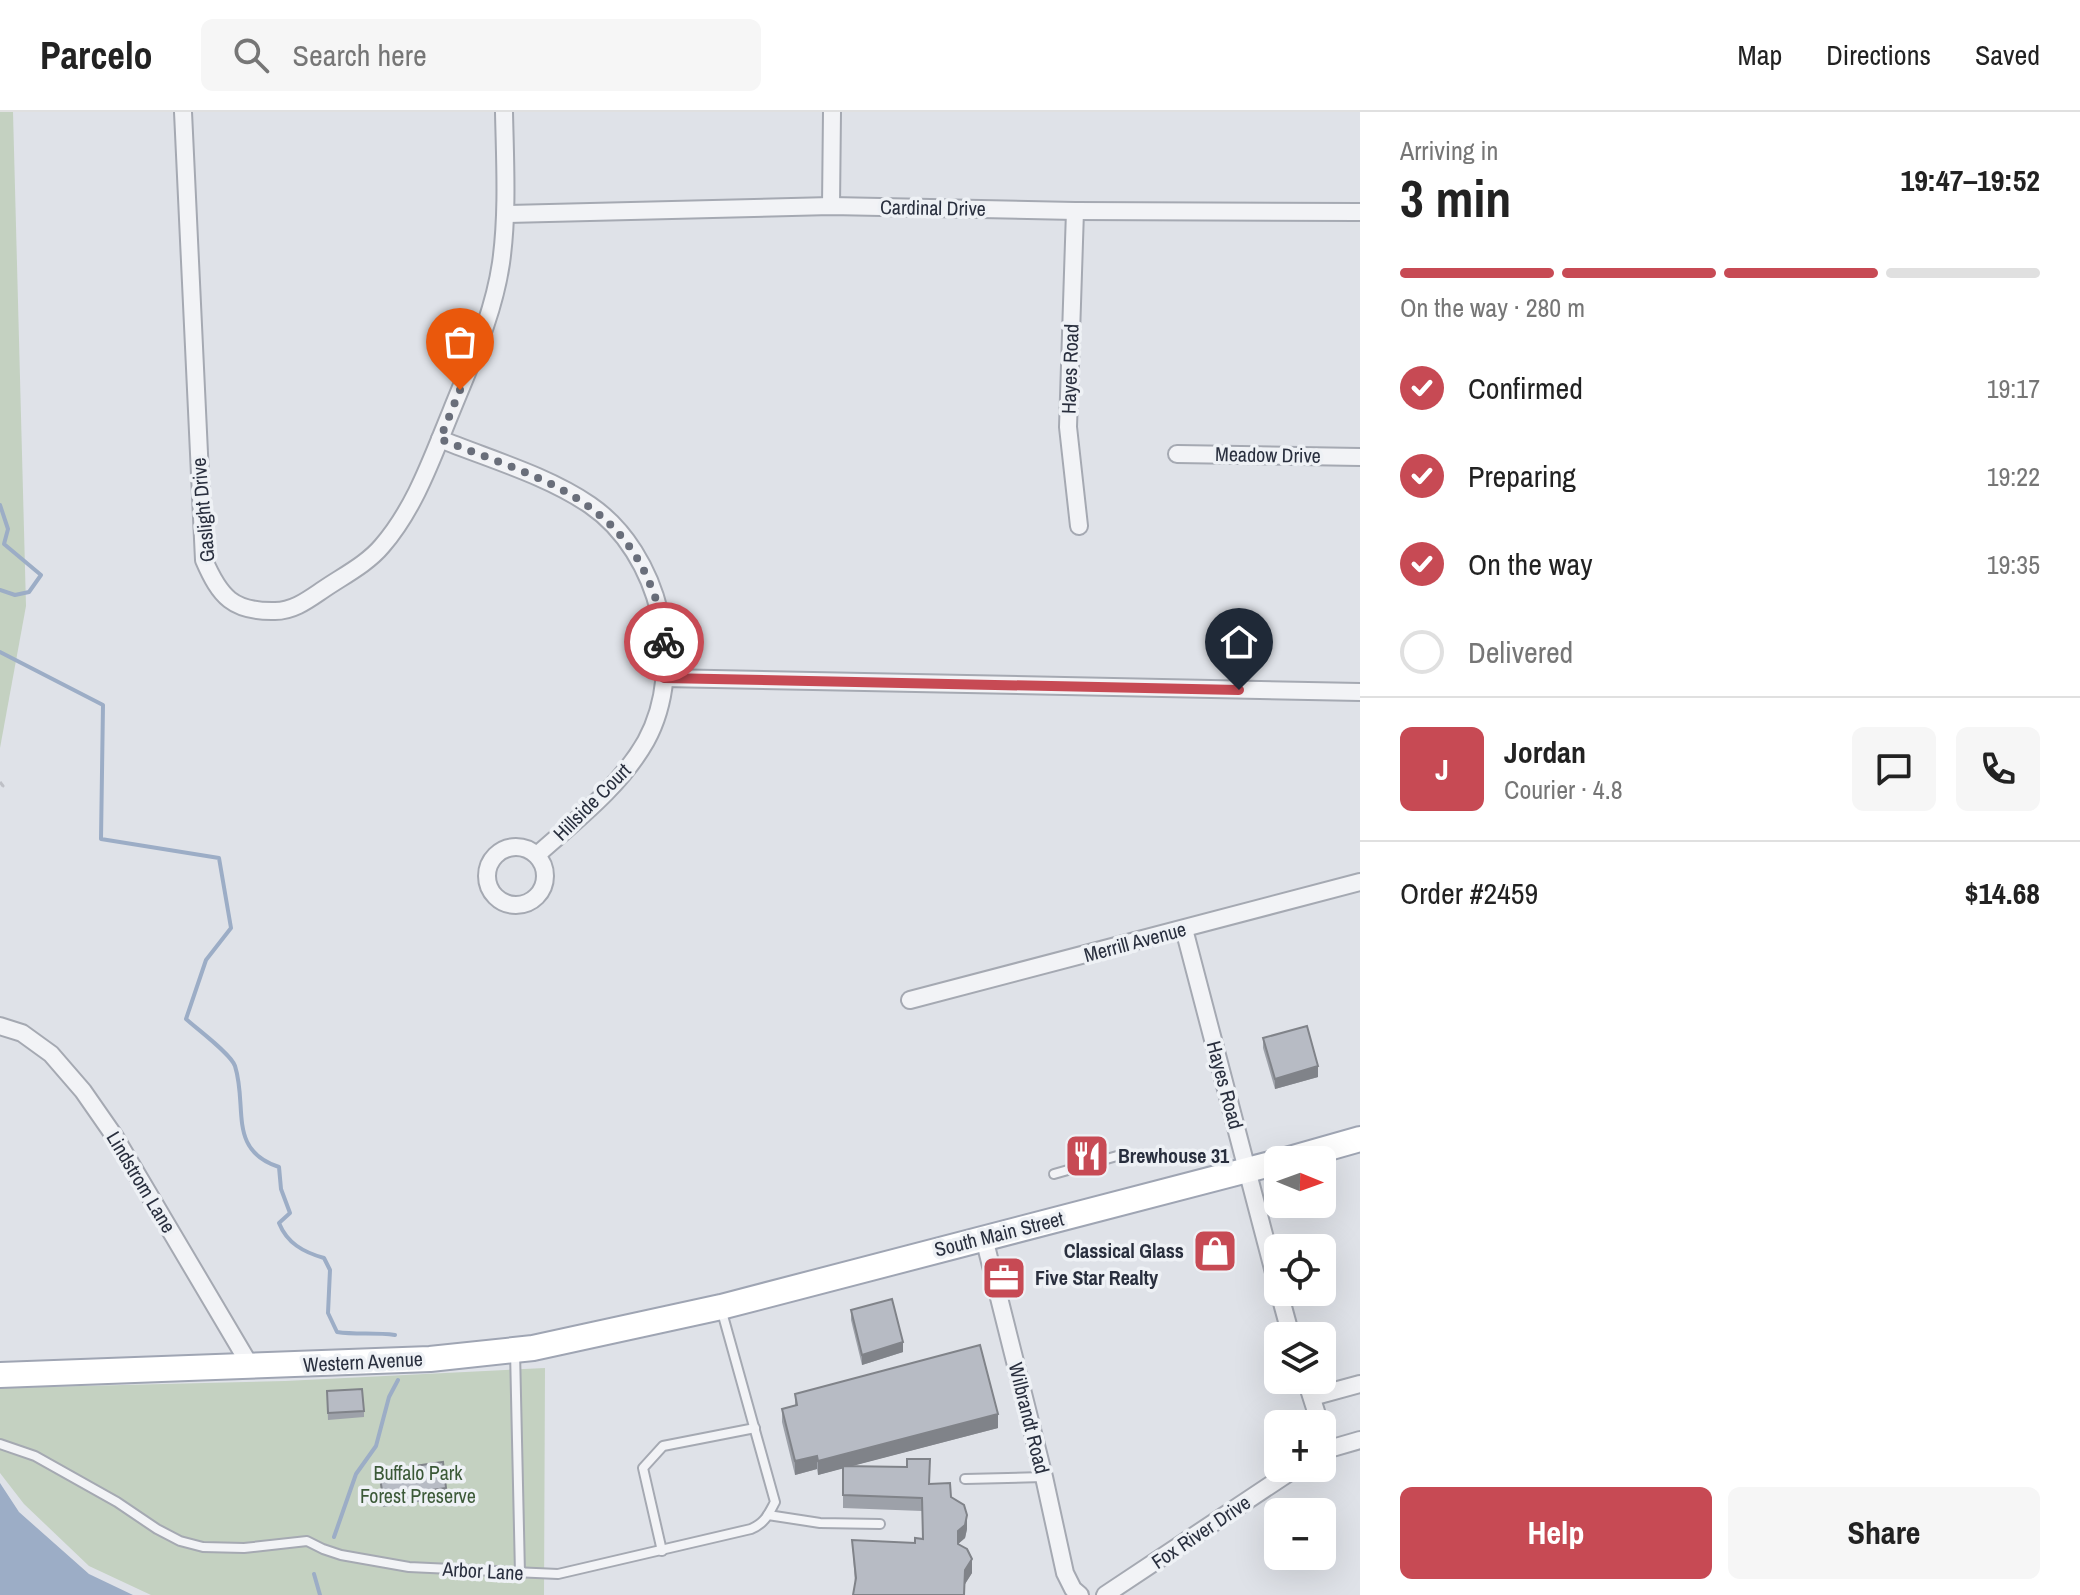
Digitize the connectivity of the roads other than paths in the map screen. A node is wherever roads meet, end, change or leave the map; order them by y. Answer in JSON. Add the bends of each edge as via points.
{"nodes":[{"id":1,"x":183,"y":112,"type":"edge"},
{"id":2,"x":504,"y":112,"type":"edge"},
{"id":3,"x":832,"y":112,"type":"edge"},
{"id":4,"x":831,"y":206,"type":"junction"},
{"id":5,"x":1075,"y":211,"type":"junction"},
{"id":6,"x":1360,"y":212,"type":"edge"},
{"id":7,"x":506,"y":214,"type":"junction"},
{"id":8,"x":440,"y":439,"type":"junction"},
{"id":9,"x":1177,"y":454,"type":"dead end"},
{"id":10,"x":1360,"y":457,"type":"edge"},
{"id":11,"x":1079,"y":526,"type":"dead end"},
{"id":12,"x":664,"y":678,"type":"junction"},
{"id":13,"x":1360,"y":692,"type":"edge"},
{"id":14,"x":537,"y":855,"type":"dead end"},
{"id":15,"x":1360,"y":882,"type":"edge"},
{"id":16,"x":1184,"y":929,"type":"junction"},
{"id":17,"x":910,"y":1000,"type":"dead end"},
{"id":18,"x":0,"y":1026,"type":"edge"},
{"id":19,"x":1360,"y":1139,"type":"edge"},
{"id":20,"x":1335,"y":1146,"type":"edge"},
{"id":21,"x":1117,"y":1156,"type":"dead end"},
{"id":22,"x":1264,"y":1166,"type":"edge"},
{"id":23,"x":1248,"y":1171,"type":"junction"},
{"id":24,"x":1054,"y":1174,"type":"dead end"},
{"id":25,"x":1264,"y":1234,"type":"edge"},
{"id":26,"x":984,"y":1238,"type":"junction"},
{"id":27,"x":721,"y":1307,"type":"junction"},
{"id":28,"x":515,"y":1350,"type":"junction"},
{"id":29,"x":251,"y":1367,"type":"junction"},
{"id":30,"x":0,"y":1375,"type":"edge"},
{"id":31,"x":1360,"y":1384,"type":"edge"},
{"id":32,"x":1311,"y":1394,"type":"edge"},
{"id":33,"x":1312,"y":1397,"type":"junction"},
{"id":34,"x":1316,"y":1410,"type":"edge"},
{"id":35,"x":755,"y":1428,"type":"junction"},
{"id":36,"x":1360,"y":1440,"type":"edge"},
{"id":37,"x":1336,"y":1443,"type":"edge"},
{"id":38,"x":0,"y":1444,"type":"edge"},
{"id":39,"x":1044,"y":1477,"type":"junction"},
{"id":40,"x":965,"y":1479,"type":"dead end"},
{"id":41,"x":1275,"y":1482,"type":"edge"},
{"id":42,"x":768,"y":1515,"type":"junction"},
{"id":43,"x":880,"y":1524,"type":"dead end"},
{"id":44,"x":662,"y":1551,"type":"junction"},
{"id":45,"x":520,"y":1574,"type":"junction"},
{"id":46,"x":1080,"y":1595,"type":"edge"},
{"id":47,"x":1105,"y":1595,"type":"edge"}],
"edges":[{"from":1,"to":8,"type":"street","name":"Gaslight Drive","via":[[204,560],[220,592],[248,610],[286,611],[359,566],[380,549],[409,509]]},
{"from":2,"to":7,"type":"street","name":"Gaslight Drive"},
{"from":3,"to":4,"type":"street"},
{"from":4,"to":5,"type":"street","name":"Cardinal Drive"},
{"from":4,"to":7,"type":"street","name":"Cardinal Drive"},
{"from":5,"to":6,"type":"street","name":"Cardinal Drive"},
{"from":5,"to":11,"type":"street","name":"Hayes Road","via":[[1068,427]]},
{"from":7,"to":8,"type":"street","name":"Gaslight Drive","via":[[490,316]]},
{"from":8,"to":12,"type":"street","name":"Hillside Court","via":[[553,485],[591,506],[619,531],[656,597],[664,636]]},
{"from":9,"to":10,"type":"street","name":"Meadow Drive"},
{"from":12,"to":13,"type":"street"},
{"from":12,"to":14,"type":"street","name":"Hillside Court","via":[[647,740],[632,761]]},
{"from":15,"to":16,"type":"street","name":"Merrill Avenue"},
{"from":16,"to":17,"type":"street","name":"Merrill Avenue"},
{"from":16,"to":23,"type":"street","name":"Hayes Road"},
{"from":18,"to":29,"type":"street","name":"Lindstrom Lane","via":[[22,1033],[51,1054],[83,1091]]},
{"from":19,"to":20,"type":"main road"},
{"from":21,"to":24,"type":"lane"},
{"from":22,"to":23,"type":"main road","name":"South Main Street"},
{"from":23,"to":25,"type":"street","name":"Hayes Road"},
{"from":23,"to":26,"type":"main road","name":"South Main Street"},
{"from":26,"to":27,"type":"main road","name":"South Main Street"},
{"from":26,"to":39,"type":"street","name":"Wilbrandt Road"},
{"from":27,"to":28,"type":"main road","name":"Western Avenue"},
{"from":27,"to":35,"type":"lane"},
{"from":28,"to":29,"type":"main road","name":"Western Avenue"},
{"from":28,"to":45,"type":"lane"},
{"from":29,"to":30,"type":"main road","name":"Western Avenue"},
{"from":31,"to":33,"type":"street"},
{"from":32,"to":33,"type":"street"},
{"from":33,"to":34,"type":"street"},
{"from":35,"to":42,"type":"lane","via":[[775,1502]]},
{"from":35,"to":44,"type":"lane","via":[[663,1446],[643,1468]]},
{"from":36,"to":37,"type":"street"},
{"from":38,"to":45,"type":"lane","name":"Arbor Lane","via":[[35,1456],[180,1541],[203,1547],[307,1541],[341,1555],[409,1567]]},
{"from":39,"to":40,"type":"lane"},
{"from":39,"to":46,"type":"street","name":"Wilbrandt Road","via":[[1065,1573]]},
{"from":41,"to":47,"type":"street","name":"Fox River Drive"},
{"from":42,"to":43,"type":"lane"},
{"from":42,"to":44,"type":"lane","name":"Arbor Lane","via":[[751,1529]]},
{"from":44,"to":45,"type":"lane","name":"Arbor Lane","via":[[558,1574]]}]}
